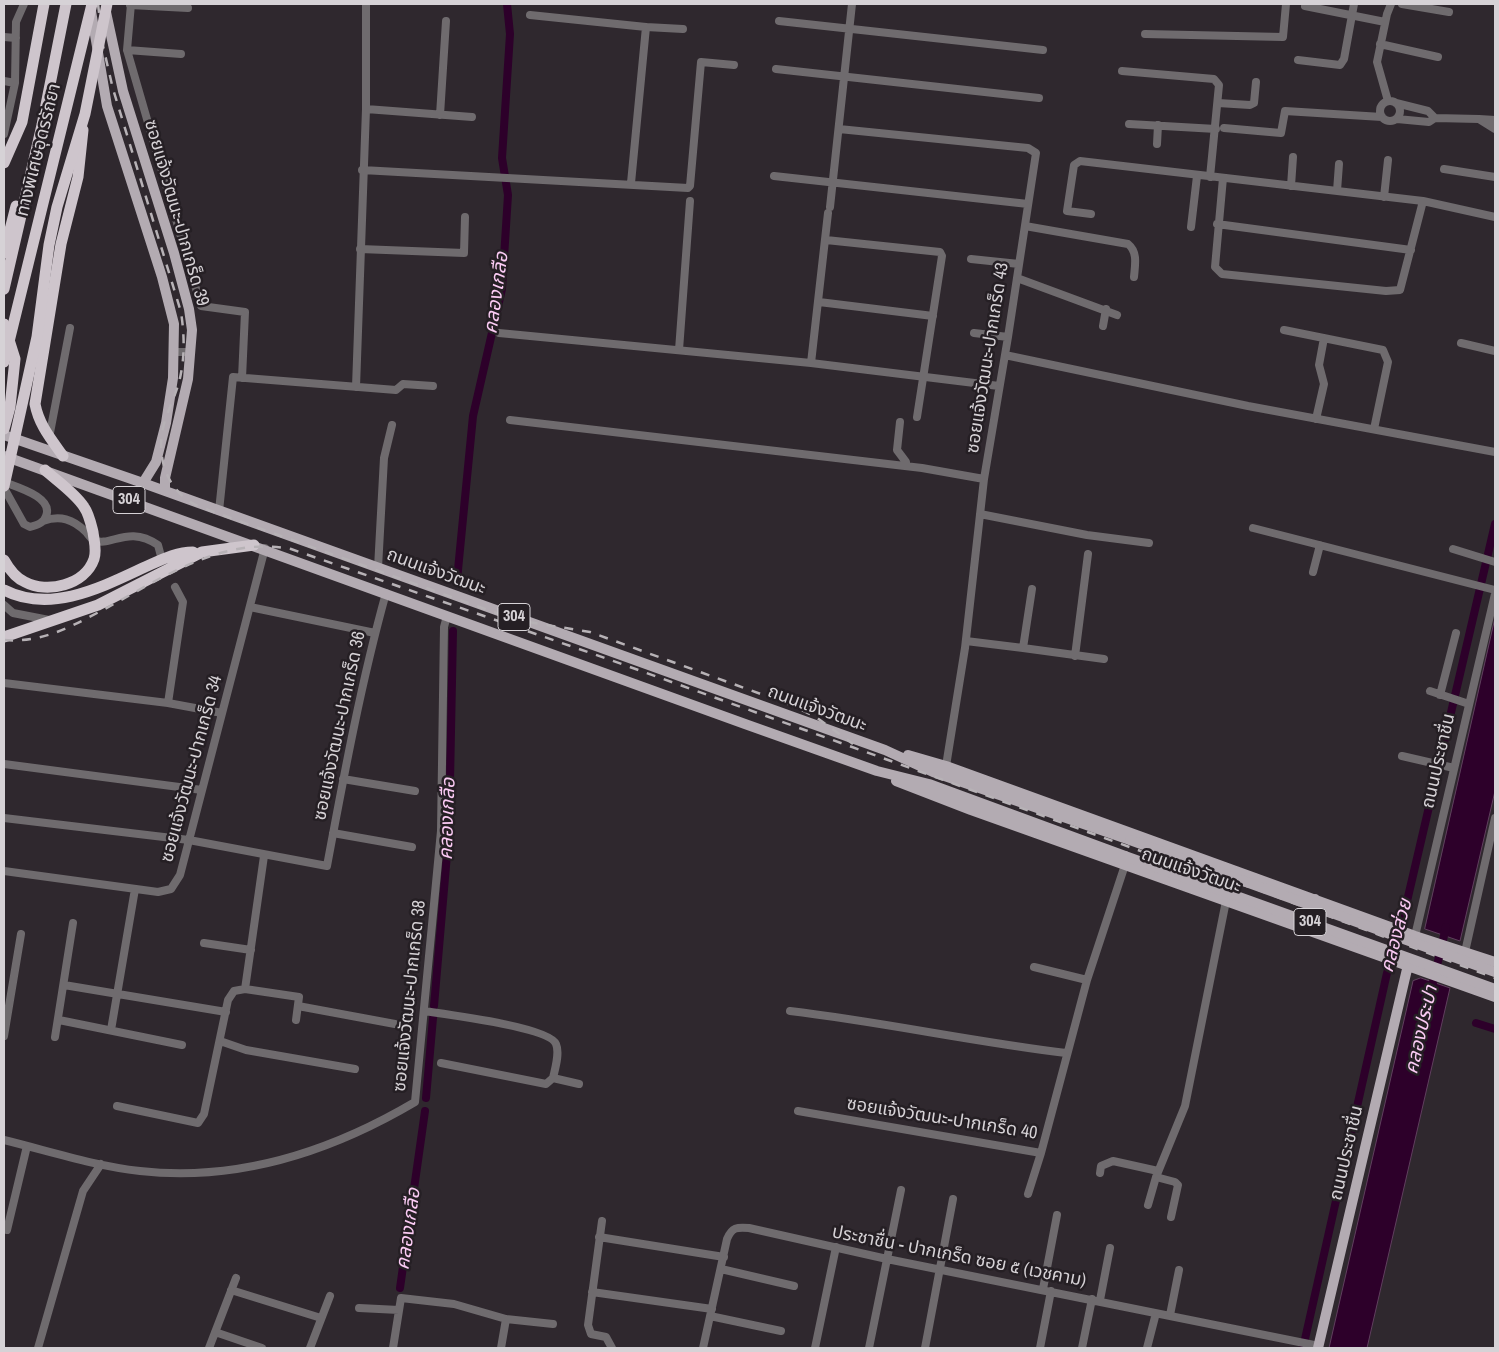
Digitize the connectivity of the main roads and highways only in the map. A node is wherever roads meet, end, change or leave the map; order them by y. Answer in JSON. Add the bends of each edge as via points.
{"nodes":[{"id":1,"x":44,"y":4,"type":"edge"},
{"id":2,"x":66,"y":4,"type":"edge"},
{"id":3,"x":91,"y":4,"type":"edge"},
{"id":4,"x":106,"y":4,"type":"edge"},
{"id":5,"x":85,"y":114,"type":"junction"},
{"id":6,"x":42,"y":125,"type":"junction"},
{"id":7,"x":4,"y":162,"type":"edge"},
{"id":8,"x":4,"y":252,"type":"edge"},
{"id":9,"x":4,"y":289,"type":"edge"},
{"id":10,"x":4,"y":324,"type":"edge"},
{"id":11,"x":4,"y":362,"type":"edge"},
{"id":12,"x":4,"y":430,"type":"edge"},
{"id":13,"x":4,"y":435,"type":"edge"},
{"id":14,"x":4,"y":456,"type":"edge"},
{"id":15,"x":63,"y":456,"type":"junction"},
{"id":16,"x":45,"y":470,"type":"junction"},
{"id":17,"x":143,"y":483,"type":"junction"},
{"id":18,"x":4,"y":485,"type":"edge"},
{"id":19,"x":165,"y":491,"type":"junction"},
{"id":20,"x":260,"y":546,"type":"junction"},
{"id":21,"x":202,"y":552,"type":"junction"},
{"id":22,"x":4,"y":560,"type":"edge"},
{"id":23,"x":4,"y":590,"type":"edge"},
{"id":24,"x":4,"y":637,"type":"edge"},
{"id":25,"x":885,"y":750,"type":"junction"},
{"id":26,"x":1125,"y":861,"type":"junction"},
{"id":27,"x":1212,"y":861,"type":"junction"},
{"id":28,"x":1242,"y":871,"type":"junction"},
{"id":29,"x":1199,"y":891,"type":"junction"},
{"id":30,"x":1315,"y":899,"type":"junction"},
{"id":31,"x":1229,"y":902,"type":"junction"},
{"id":32,"x":1304,"y":928,"type":"junction"},
{"id":33,"x":1495,"y":962,"type":"edge"},
{"id":34,"x":1408,"y":965,"type":"junction"},
{"id":35,"x":1495,"y":972,"type":"edge"},
{"id":36,"x":1495,"y":989,"type":"edge"},
{"id":37,"x":1495,"y":997,"type":"edge"},
{"id":38,"x":1317,"y":1346,"type":"edge"}],
"edges":[{"from":1,"to":7,"type":"highway","via":[[22,122]]},
{"from":2,"to":6,"type":"highway","name":"ทางพิเศษอุดรรัถยา"},
{"from":3,"to":11,"type":"highway","name":"ทางพิเศษอุดรรัถยา","bridge":true},
{"from":3,"to":17,"type":"main road","name":"ซอยแจ้งวัฒนะ-ปากเกร็ด 39","via":[[107,106],[174,324],[166,423],[156,462]]},
{"from":4,"to":5,"type":"highway","bridge":true},
{"from":4,"to":19,"type":"main road","name":"ซอยแจ้งวัฒนะ-ปากเกร็ด 39","via":[[123,91],[189,309],[191,352]]},
{"from":5,"to":15,"type":"highway","bridge":true,"via":[[78,176],[61,244],[35,404],[49,438]]},
{"from":5,"to":18,"type":"highway","bridge":true,"via":[[57,207],[37,337]]},
{"from":6,"to":8,"type":"highway"},
{"from":6,"to":9,"type":"highway","name":"ทางพิเศษอุดรรัถยา"},
{"from":10,"to":12,"type":"highway","bridge":true,"via":[[15,359]]},
{"from":13,"to":15,"type":"main road","name":"ถนนแจ้งวัฒนะ","number":"304"},
{"from":14,"to":16,"type":"main road","name":"ถนนแจ้งวัฒนะ","number":"304"},
{"from":15,"to":17,"type":"main road","name":"ถนนแจ้งวัฒนะ","number":"304"},
{"from":16,"to":20,"type":"main road","name":"ถนนแจ้งวัฒนะ","number":"304"},
{"from":16,"to":22,"type":"highway","via":[[84,506],[91,523],[94,560],[72,582],[55,588],[25,583],[9,570]]},
{"from":17,"to":19,"type":"main road","name":"ถนนแจ้งวัฒนะ","number":"304"},
{"from":19,"to":25,"type":"main road","name":"ถนนแจ้งวัฒนะ","number":"304"},
{"from":20,"to":21,"type":"highway"},
{"from":20,"to":26,"type":"main road","name":"ถนนแจ้งวัฒนะ","number":"304","via":[[878,771],[928,784]]},
{"from":21,"to":23,"type":"highway","via":[[186,552],[162,560],[66,598],[38,600]]},
{"from":21,"to":24,"type":"highway","via":[[98,605]]},
{"from":25,"to":27,"type":"main road","name":"ถนนแจ้งวัฒนะ","number":"304","via":[[946,766]]},
{"from":25,"to":35,"type":"main road","name":"ถนนแจ้งวัฒนะ","number":"304","bridge":true,"via":[[933,772]]},
{"from":26,"to":29,"type":"main road","name":"ถนนแจ้งวัฒนะ","number":"304"},
{"from":26,"to":36,"type":"main road","name":"ถนนแจ้งวัฒนะ","number":"304","bridge":true},
{"from":27,"to":28,"type":"main road","name":"ถนนแจ้งวัฒนะ","number":"304"},
{"from":27,"to":29,"type":"main road","via":[[1218,867],[1216,885]]},
{"from":28,"to":30,"type":"main road","name":"ถนนแจ้งวัฒนะ","number":"304"},
{"from":28,"to":31,"type":"main road","via":[[1224,878],[1221,886]]},
{"from":29,"to":31,"type":"main road","name":"ถนนแจ้งวัฒนะ","number":"304"},
{"from":30,"to":32,"type":"main road"},
{"from":30,"to":33,"type":"main road","name":"ถนนแจ้งวัฒนะ","number":"304"},
{"from":31,"to":32,"type":"main road","name":"ถนนแจ้งวัฒนะ","number":"304"},
{"from":32,"to":34,"type":"main road","name":"ถนนแจ้งวัฒนะ","number":"304"},
{"from":34,"to":37,"type":"main road","name":"ถนนแจ้งวัฒนะ","number":"304"},
{"from":34,"to":38,"type":"main road","name":"ถนนประชาชื่น"}]}
